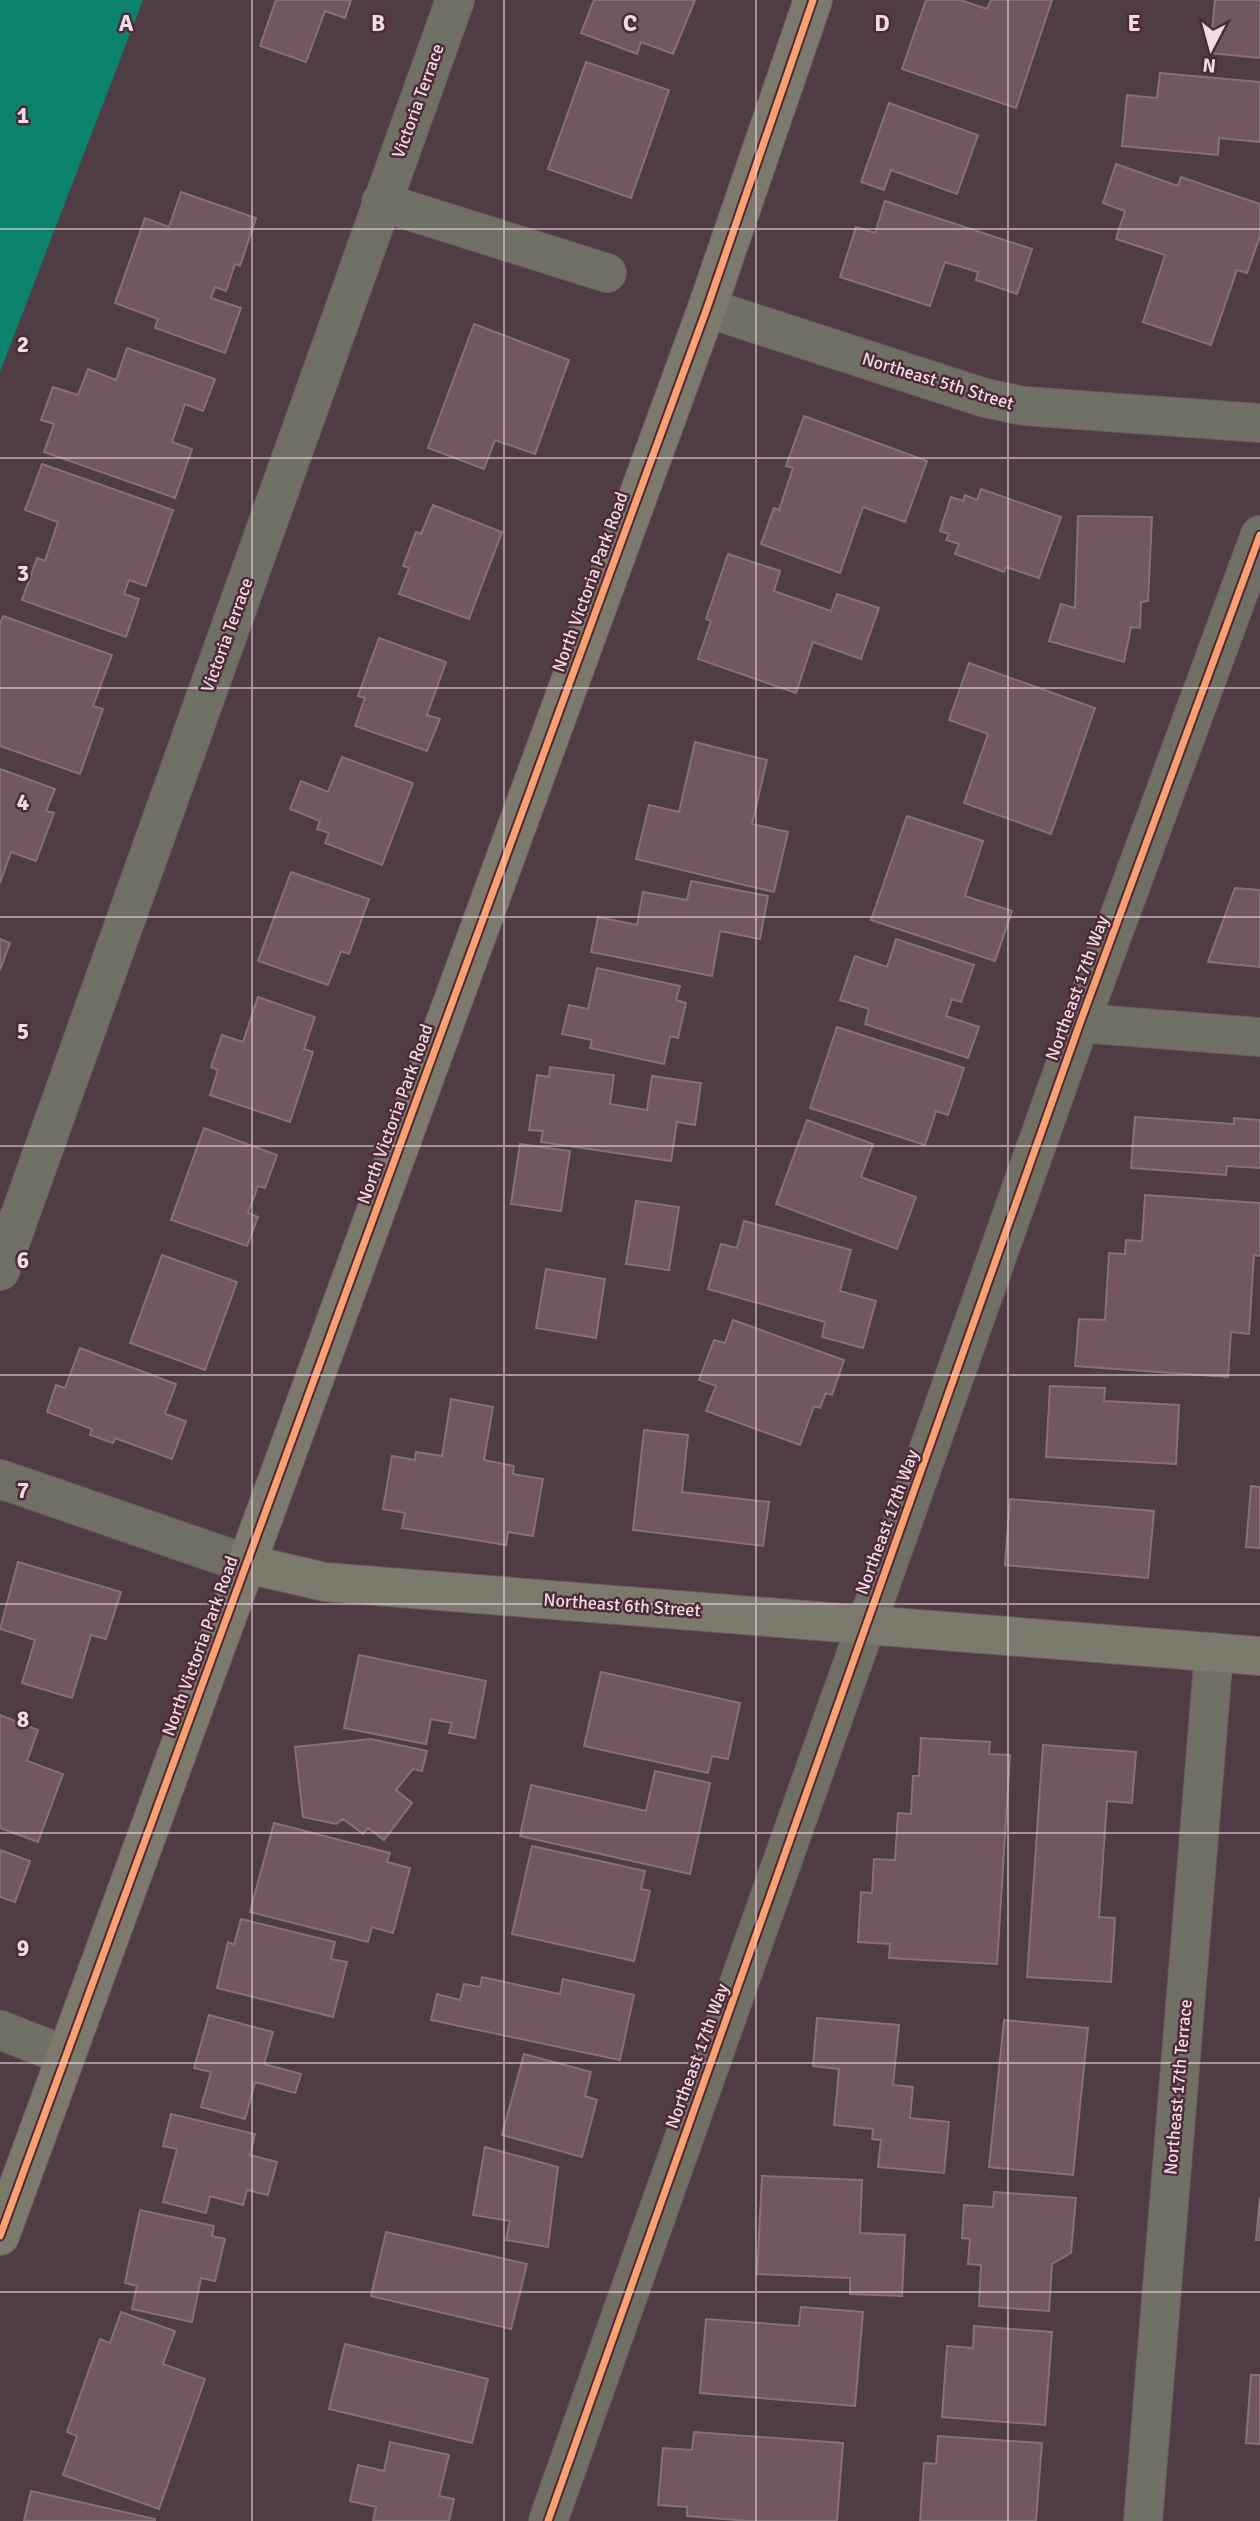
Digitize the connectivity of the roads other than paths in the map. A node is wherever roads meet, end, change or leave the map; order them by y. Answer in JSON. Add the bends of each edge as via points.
{"nodes":[{"id":1,"x":455,"y":0,"type":"edge"},
{"id":2,"x":813,"y":0,"type":"edge"},
{"id":3,"x":381,"y":202,"type":"junction"},
{"id":4,"x":607,"y":273,"type":"dead end"},
{"id":5,"x":707,"y":308,"type":"junction"},
{"id":6,"x":1260,"y":423,"type":"edge"},
{"id":7,"x":1260,"y":535,"type":"edge"},
{"id":8,"x":1080,"y":1023,"type":"junction"},
{"id":9,"x":1260,"y":1037,"type":"edge"},
{"id":10,"x":0,"y":1271,"type":"edge"},
{"id":11,"x":0,"y":1479,"type":"edge"},
{"id":12,"x":247,"y":1564,"type":"junction"},
{"id":13,"x":867,"y":1624,"type":"junction"},
{"id":14,"x":1214,"y":1652,"type":"junction"},
{"id":15,"x":1260,"y":1656,"type":"edge"},
{"id":16,"x":0,"y":2030,"type":"edge"},
{"id":17,"x":64,"y":2055,"type":"junction"},
{"id":18,"x":0,"y":2236,"type":"edge"},
{"id":19,"x":548,"y":2521,"type":"edge"},
{"id":20,"x":1143,"y":2521,"type":"edge"}],
"edges":[{"from":1,"to":3,"type":"street","name":"Victoria Terrace"},
{"from":2,"to":5,"type":"street","name":"North Victoria Park Road"},
{"from":3,"to":4,"type":"street"},
{"from":3,"to":10,"type":"street","name":"Victoria Terrace"},
{"from":5,"to":6,"type":"street","name":"Northeast 5th Street","via":[[1024,406]]},
{"from":5,"to":12,"type":"street","name":"North Victoria Park Road"},
{"from":7,"to":8,"type":"street","name":"Northeast 17th Way"},
{"from":8,"to":9,"type":"street"},
{"from":8,"to":13,"type":"street","name":"Northeast 17th Way"},
{"from":11,"to":12,"type":"street","name":"Northeast 6th Street"},
{"from":12,"to":13,"type":"street","name":"Northeast 6th Street","via":[[326,1582]]},
{"from":12,"to":17,"type":"street","name":"North Victoria Park Road"},
{"from":13,"to":14,"type":"street","name":"Northeast 6th Street"},
{"from":13,"to":19,"type":"street","name":"Northeast 17th Way"},
{"from":14,"to":15,"type":"street","name":"Northeast 6th Street"},
{"from":14,"to":20,"type":"street","name":"Northeast 17th Terrace"},
{"from":16,"to":17,"type":"street"},
{"from":17,"to":18,"type":"street","name":"North Victoria Park Road"}]}
